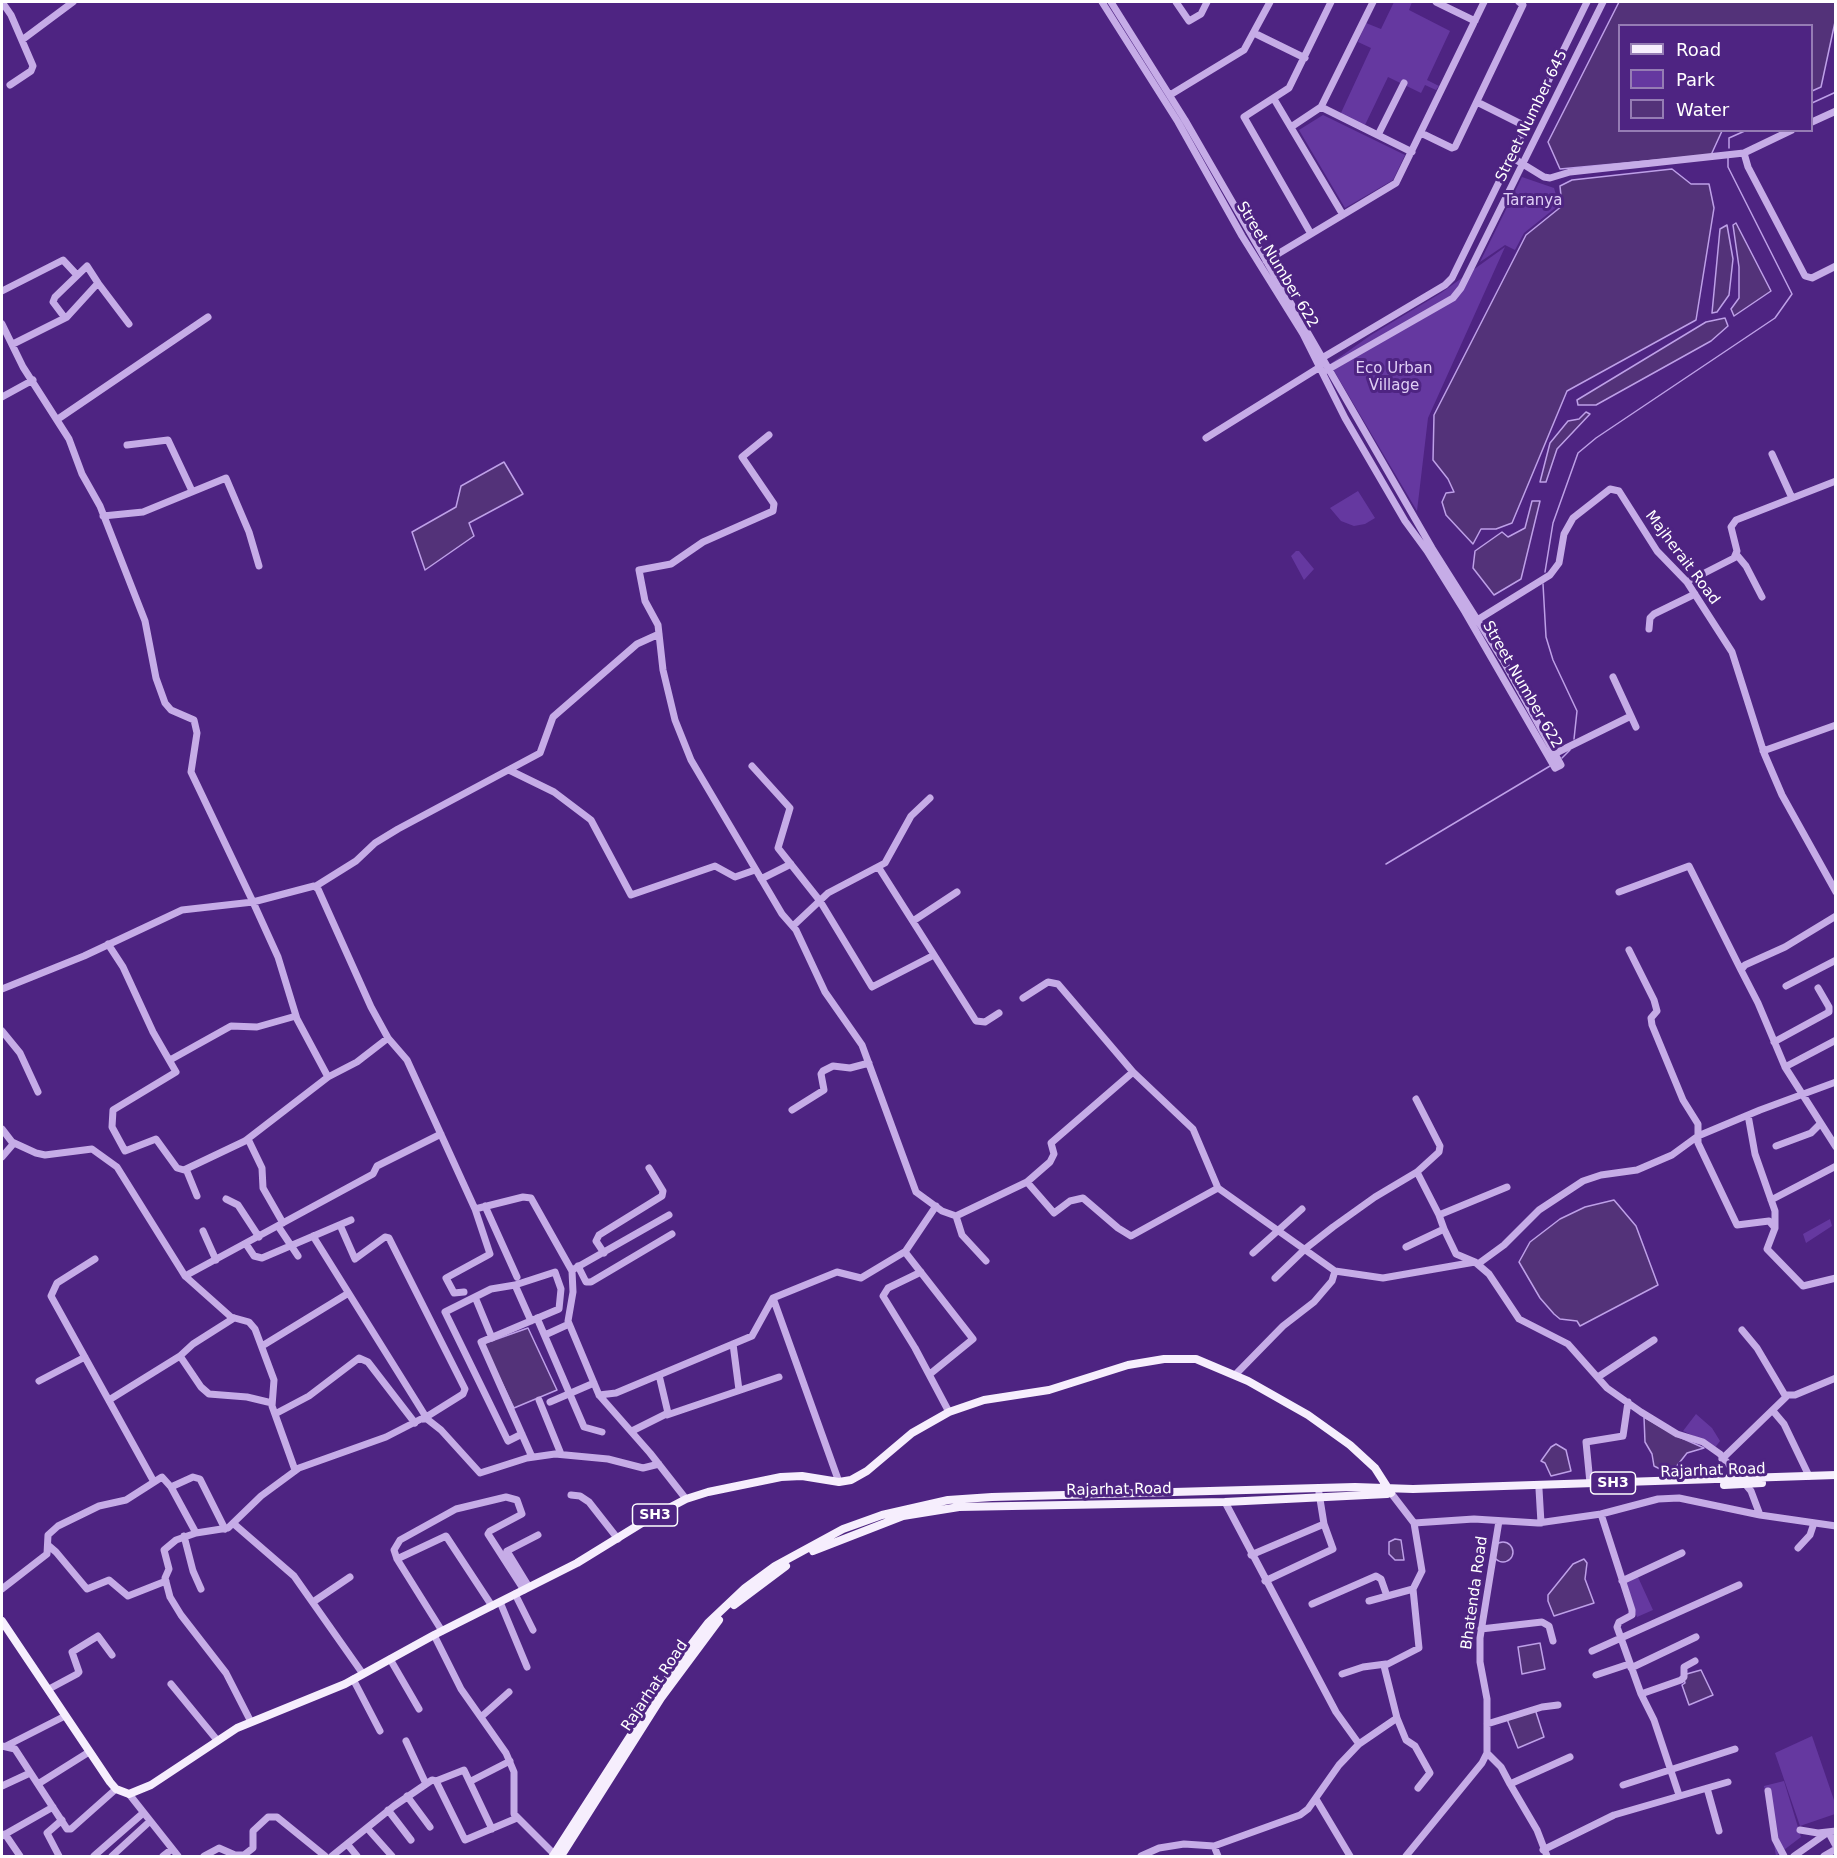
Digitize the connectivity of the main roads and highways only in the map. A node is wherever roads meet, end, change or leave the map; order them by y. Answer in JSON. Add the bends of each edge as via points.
{"nodes":[{"id":1,"x":1836,"y":1475,"type":"edge"},
{"id":2,"x":1836,"y":1480,"type":"edge"},
{"id":3,"x":1744,"y":1481,"type":"junction"},
{"id":4,"x":1391,"y":1492,"type":"junction"},
{"id":5,"x":1318,"y":1493,"type":"junction"},
{"id":6,"x":2,"y":1621,"type":"edge"},
{"id":7,"x":556,"y":1856,"type":"edge"}],
"edges":[{"from":1,"to":3,"type":"main road","name":"Rajarhat Road","number":"SH3"},
{"from":2,"to":3,"type":"main road","name":"Rajarhat Road","number":"SH3"},
{"from":3,"to":4,"type":"main road","name":"Rajarhat Road","number":"SH3"},
{"from":3,"to":4,"type":"main road","name":"Rajarhat Road","number":"SH3"},
{"from":4,"to":5,"type":"main road","via":[[1355,1487]]},
{"from":4,"to":6,"type":"main road","number":"SH3","via":[[1366,1458],[1338,1436],[1270,1393],[1196,1359],[1153,1360],[1049,1390],[984,1400],[949,1412],[912,1432],[858,1476],[839,1482],[781,1477],[686,1499],[527,1589],[354,1679],[217,1740],[151,1785],[129,1794],[116,1789]]},
{"from":5,"to":7,"type":"main road","name":"Rajarhat Road","via":[[1225,1502],[959,1507],[903,1516],[817,1549],[758,1586],[717,1621]]},
{"from":5,"to":7,"type":"main road","via":[[959,1499],[894,1511],[843,1529],[756,1579],[708,1623],[672,1671]]}]}
